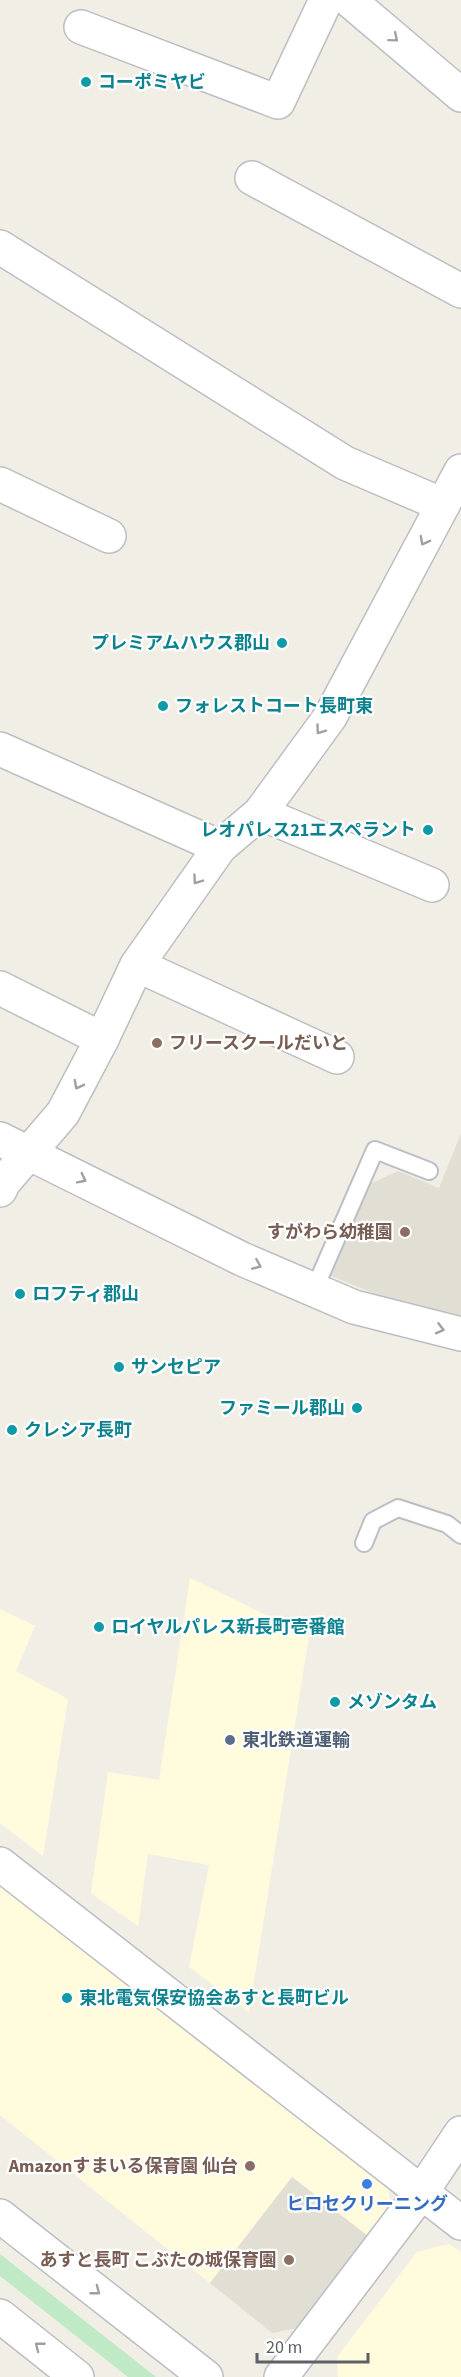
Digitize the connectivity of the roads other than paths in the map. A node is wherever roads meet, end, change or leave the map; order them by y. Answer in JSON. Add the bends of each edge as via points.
{"nodes":[{"id":1,"x":326,"y":0,"type":"edge"},
{"id":2,"x":349,"y":0,"type":"edge"},
{"id":3,"x":81,"y":27,"type":"dead end"},
{"id":4,"x":461,"y":95,"type":"edge"},
{"id":5,"x":252,"y":178,"type":"dead end"},
{"id":6,"x":0,"y":248,"type":"edge"},
{"id":7,"x":461,"y":291,"type":"edge"},
{"id":8,"x":461,"y":471,"type":"edge"},
{"id":9,"x":0,"y":484,"type":"edge"},
{"id":10,"x":443,"y":505,"type":"junction"},
{"id":11,"x":109,"y":536,"type":"dead end"},
{"id":12,"x":0,"y":749,"type":"edge"},
{"id":13,"x":260,"y":813,"type":"junction"},
{"id":14,"x":220,"y":847,"type":"junction"},
{"id":15,"x":432,"y":885,"type":"dead end"},
{"id":16,"x":137,"y":965,"type":"junction"},
{"id":17,"x":0,"y":988,"type":"edge"},
{"id":18,"x":102,"y":1039,"type":"junction"},
{"id":19,"x":337,"y":1057,"type":"dead end"},
{"id":20,"x":0,"y":1139,"type":"edge"},
{"id":21,"x":30,"y":1153,"type":"junction"},
{"id":22,"x":429,"y":1171,"type":"dead end"},
{"id":23,"x":0,"y":1190,"type":"edge"},
{"id":24,"x":314,"y":1290,"type":"junction"},
{"id":25,"x":461,"y":1334,"type":"edge"},
{"id":26,"x":461,"y":1535,"type":"edge"},
{"id":27,"x":364,"y":1543,"type":"dead end"},
{"id":28,"x":0,"y":1864,"type":"edge"},
{"id":29,"x":461,"y":2133,"type":"edge"},
{"id":30,"x":421,"y":2193,"type":"junction"},
{"id":31,"x":0,"y":2217,"type":"edge"},
{"id":32,"x":461,"y":2223,"type":"edge"},
{"id":33,"x":0,"y":2316,"type":"edge"},
{"id":34,"x":77,"y":2377,"type":"edge"},
{"id":35,"x":206,"y":2377,"type":"edge"},
{"id":36,"x":281,"y":2377,"type":"edge"}],
"edges":[{"from":1,"to":3,"type":"street","via":[[278,102]]},
{"from":2,"to":4,"type":"street","one_way":true},
{"from":5,"to":7,"type":"street"},
{"from":6,"to":10,"type":"street","via":[[345,463]]},
{"from":8,"to":10,"type":"street"},
{"from":9,"to":11,"type":"street"},
{"from":10,"to":13,"type":"street","one_way":true,"via":[[330,717]]},
{"from":12,"to":14,"type":"street"},
{"from":13,"to":14,"type":"street"},
{"from":13,"to":15,"type":"street"},
{"from":14,"to":16,"type":"street","one_way":true},
{"from":16,"to":18,"type":"street"},
{"from":16,"to":19,"type":"street"},
{"from":17,"to":18,"type":"street"},
{"from":18,"to":21,"type":"street","one_way":true,"via":[[63,1113]]},
{"from":20,"to":21,"type":"street"},
{"from":21,"to":23,"type":"street"},
{"from":21,"to":24,"type":"street","one_way":true,"via":[[242,1259]]},
{"from":22,"to":24,"type":"lane","via":[[375,1150]]},
{"from":24,"to":25,"type":"street","one_way":true,"via":[[354,1307]]},
{"from":26,"to":27,"type":"lane","via":[[447,1524],[398,1508],[373,1521]]},
{"from":28,"to":30,"type":"street"},
{"from":29,"to":30,"type":"street"},
{"from":30,"to":32,"type":"street"},
{"from":30,"to":36,"type":"street"},
{"from":31,"to":35,"type":"street","one_way":true},
{"from":34,"to":33,"type":"street","one_way":true}]}
